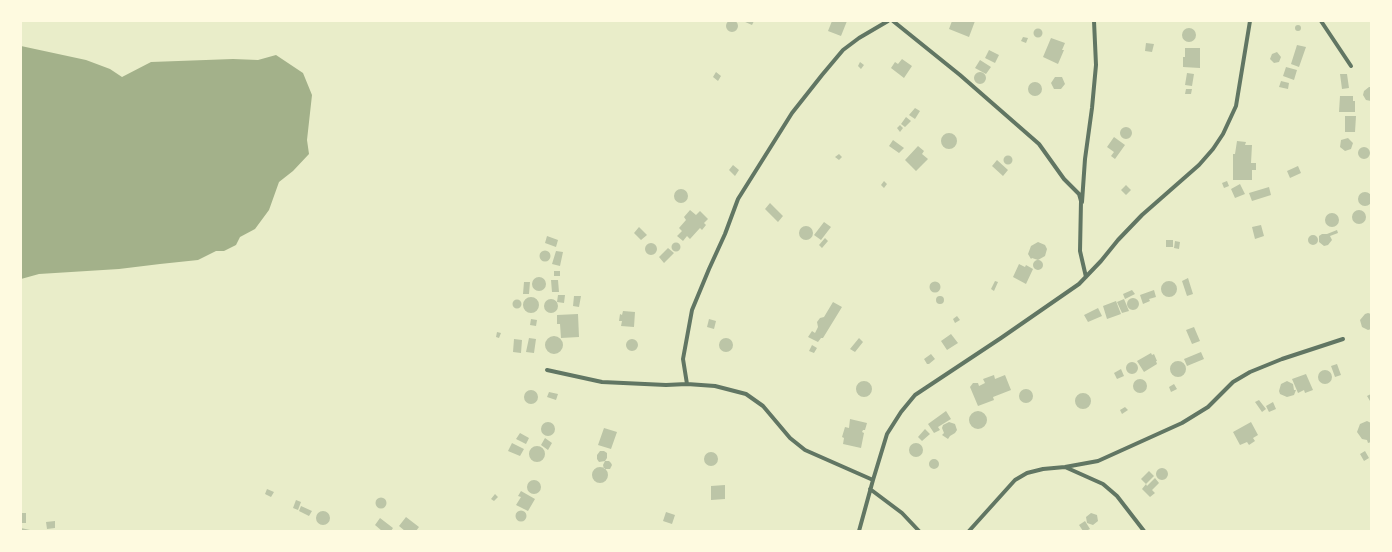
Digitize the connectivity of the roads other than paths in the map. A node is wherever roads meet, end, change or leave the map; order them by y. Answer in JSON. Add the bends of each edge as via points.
{"nodes":[{"id":1,"x":888,"y":21,"type":"edge"},
{"id":2,"x":893,"y":21,"type":"edge"},
{"id":3,"x":1094,"y":21,"type":"edge"},
{"id":4,"x":1250,"y":21,"type":"edge"},
{"id":5,"x":1321,"y":21,"type":"edge"},
{"id":6,"x":1351,"y":66,"type":"dead end"},
{"id":7,"x":1081,"y":218,"type":"junction"},
{"id":8,"x":1086,"y":277,"type":"junction"},
{"id":9,"x":1343,"y":339,"type":"dead end"},
{"id":10,"x":547,"y":370,"type":"dead end"},
{"id":11,"x":687,"y":384,"type":"junction"},
{"id":12,"x":1065,"y":467,"type":"junction"},
{"id":13,"x":873,"y":480,"type":"junction"},
{"id":14,"x":870,"y":490,"type":"junction"},
{"id":15,"x":859,"y":531,"type":"edge"},
{"id":16,"x":919,"y":531,"type":"edge"},
{"id":17,"x":969,"y":531,"type":"edge"},
{"id":18,"x":1144,"y":531,"type":"edge"}],
"edges":[{"from":1,"to":11,"type":"street","via":[[843,50],[792,113],[738,199],[692,310],[683,359]]},
{"from":2,"to":7,"type":"street","via":[[1039,144],[1078,194],[1081,201]]},
{"from":3,"to":7,"type":"street","via":[[1096,65]]},
{"from":4,"to":8,"type":"street","via":[[1236,106],[1223,134],[1199,165],[1137,220]]},
{"from":5,"to":6,"type":"street"},
{"from":7,"to":8,"type":"street","via":[[1080,251]]},
{"from":8,"to":13,"type":"street","via":[[1058,300],[915,395],[887,434]]},
{"from":9,"to":12,"type":"street","via":[[1250,372],[1233,382],[1208,407],[1182,424],[1098,461]]},
{"from":10,"to":11,"type":"street","via":[[602,382]]},
{"from":11,"to":13,"type":"street","via":[[715,386],[746,394],[763,406],[790,438],[804,450]]},
{"from":12,"to":17,"type":"street","via":[[1027,473],[1015,480]]},
{"from":12,"to":18,"type":"street","via":[[1103,484],[1117,496]]},
{"from":13,"to":14,"type":"street"},
{"from":14,"to":15,"type":"street"},
{"from":14,"to":16,"type":"street","via":[[902,513]]}]}
